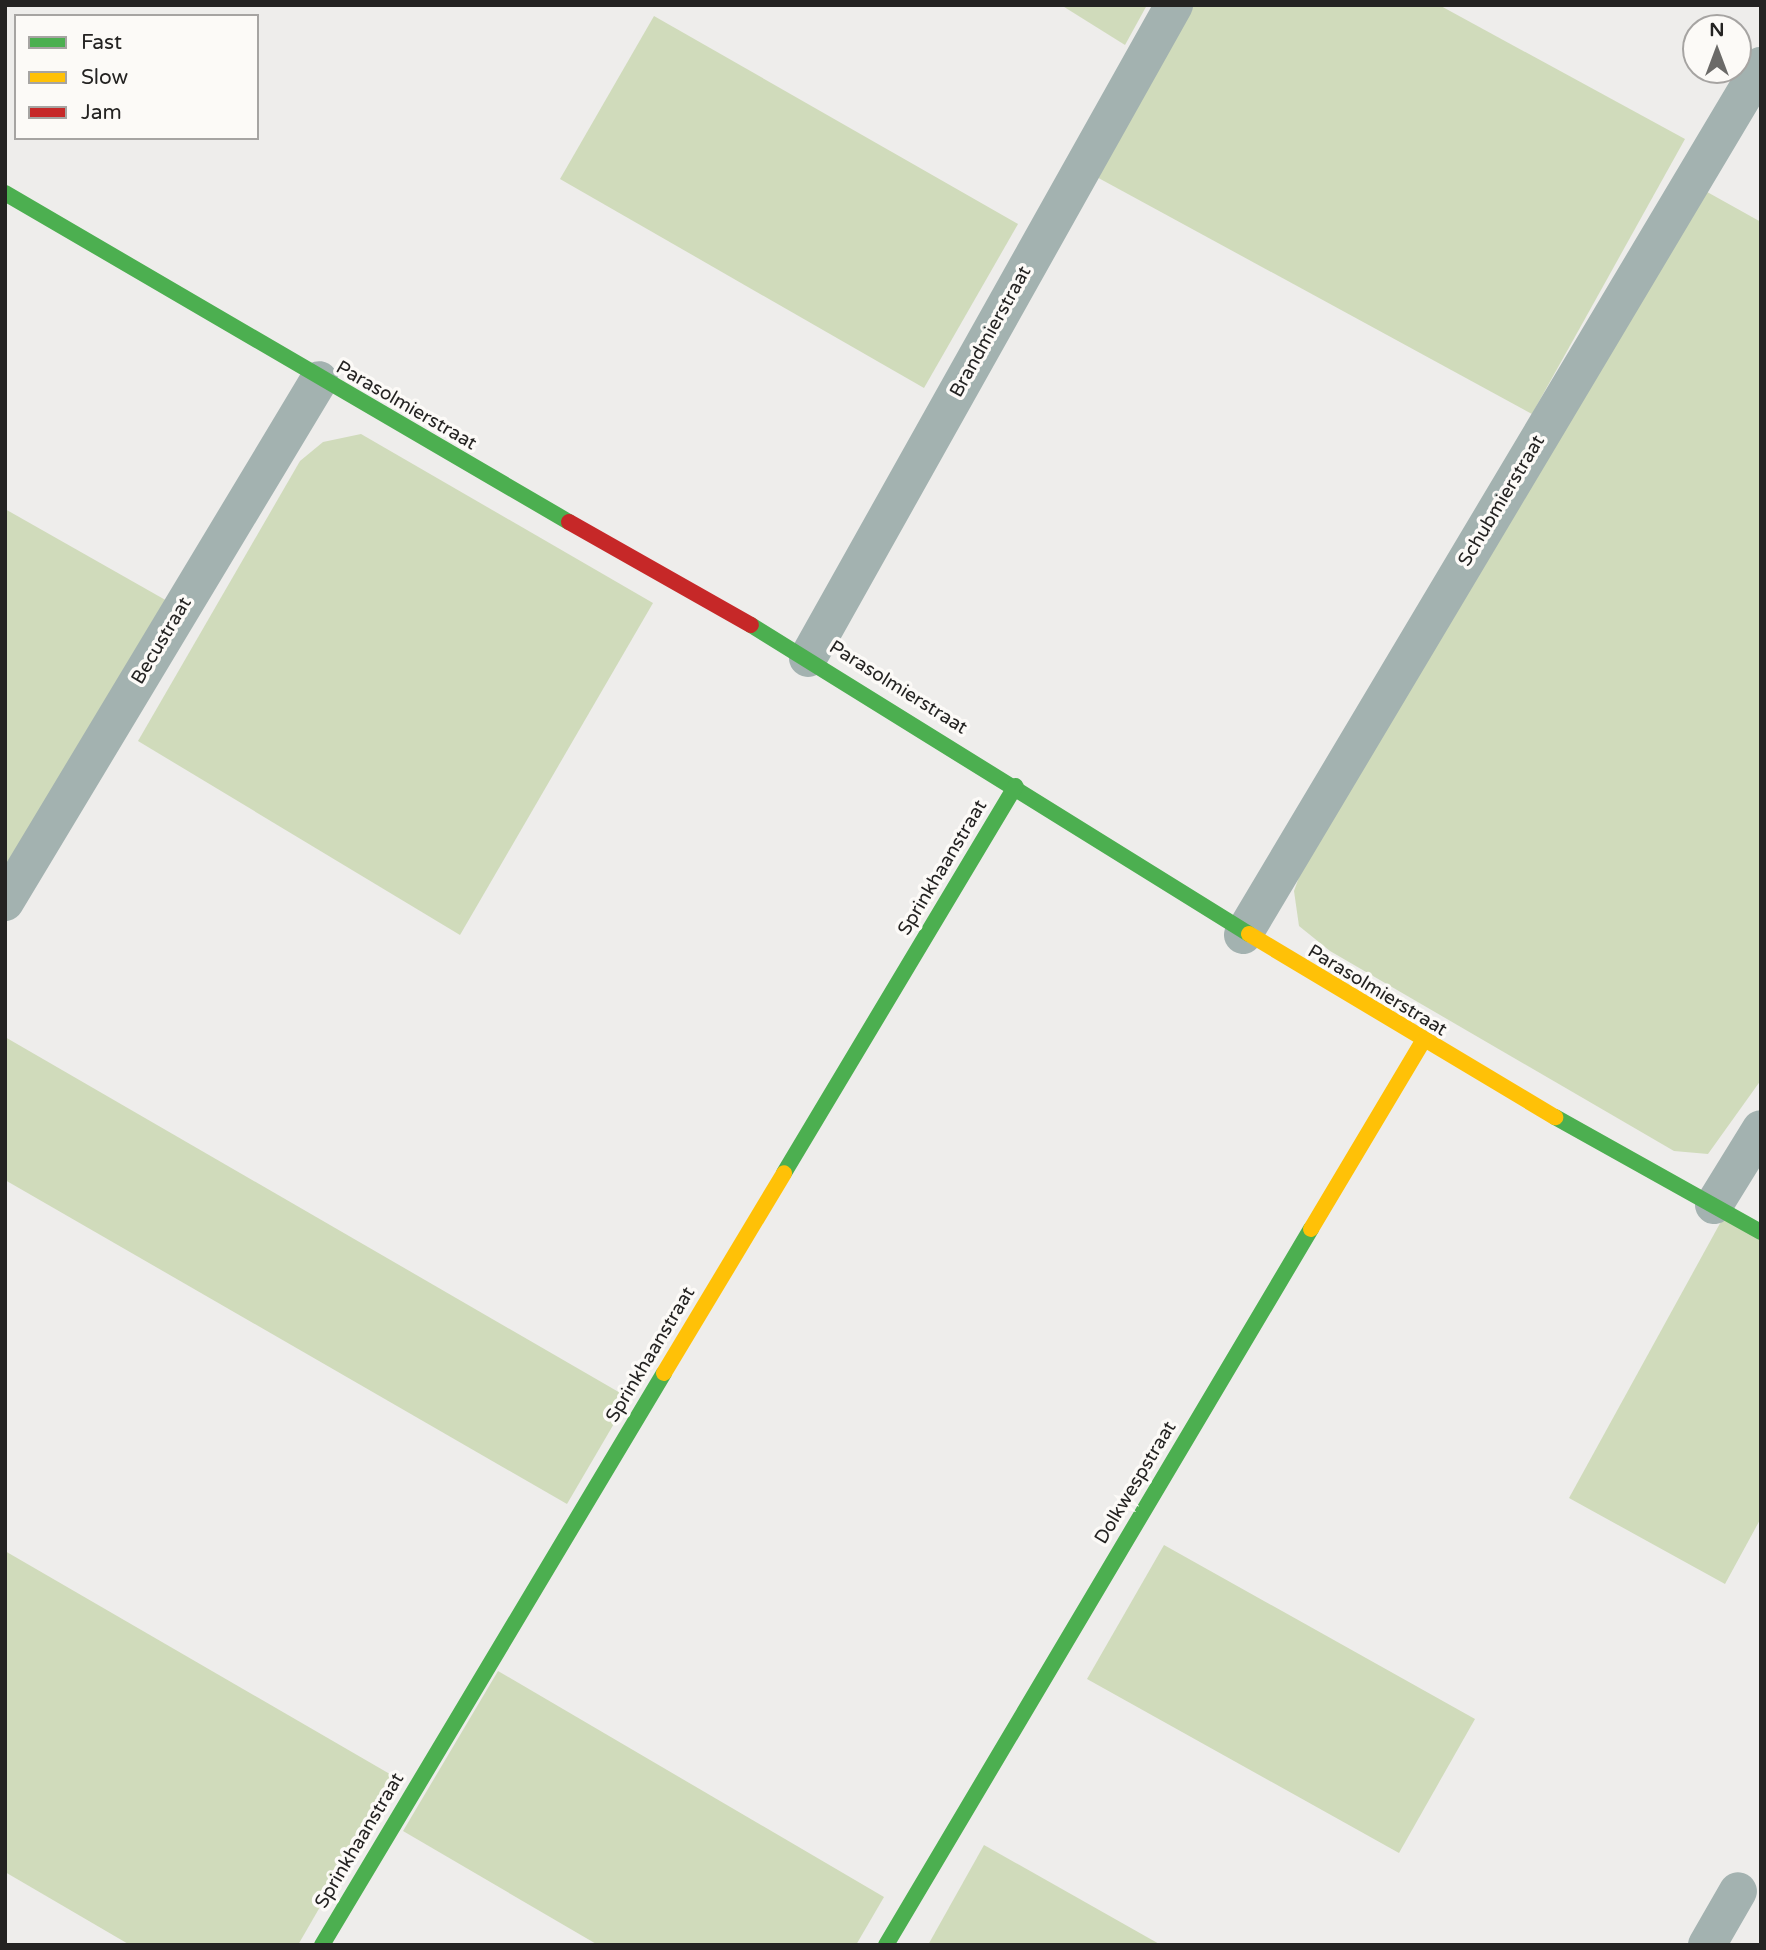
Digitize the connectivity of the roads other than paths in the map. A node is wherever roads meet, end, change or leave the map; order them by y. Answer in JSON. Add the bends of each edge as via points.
{"nodes":[{"id":1,"x":1174,"y":5,"type":"edge"},
{"id":2,"x":1761,"y":66,"type":"edge"},
{"id":3,"x":5,"y":193,"type":"edge"},
{"id":4,"x":319,"y":380,"type":"junction"},
{"id":5,"x":808,"y":658,"type":"junction"},
{"id":6,"x":1016,"y":786,"type":"junction"},
{"id":7,"x":5,"y":902,"type":"edge"},
{"id":8,"x":1243,"y":935,"type":"junction"},
{"id":9,"x":1422,"y":1043,"type":"junction"},
{"id":10,"x":1761,"y":1129,"type":"edge"},
{"id":11,"x":1714,"y":1205,"type":"junction"},
{"id":12,"x":1761,"y":1232,"type":"edge"},
{"id":13,"x":1738,"y":1891,"type":"dead end"},
{"id":14,"x":322,"y":1945,"type":"edge"},
{"id":15,"x":886,"y":1945,"type":"edge"},
{"id":16,"x":1707,"y":1945,"type":"edge"}],
"edges":[{"from":1,"to":5,"type":"street","name":"Brandmierstraat"},
{"from":2,"to":8,"type":"street","name":"Schubmierstraat"},
{"from":3,"to":4,"type":"street","name":"Parasolmierstraat"},
{"from":4,"to":5,"type":"street","name":"Parasolmierstraat"},
{"from":4,"to":7,"type":"street","name":"Becustraat"},
{"from":5,"to":6,"type":"street","name":"Parasolmierstraat"},
{"from":6,"to":8,"type":"street","name":"Parasolmierstraat"},
{"from":6,"to":14,"type":"street","name":"Sprinkhaanstraat"},
{"from":8,"to":9,"type":"street","name":"Parasolmierstraat"},
{"from":9,"to":11,"type":"street","name":"Parasolmierstraat"},
{"from":9,"to":15,"type":"street","name":"Dolkwespstraat"},
{"from":10,"to":11,"type":"street"},
{"from":11,"to":12,"type":"street","name":"Parasolmierstraat"},
{"from":13,"to":16,"type":"street"}]}
